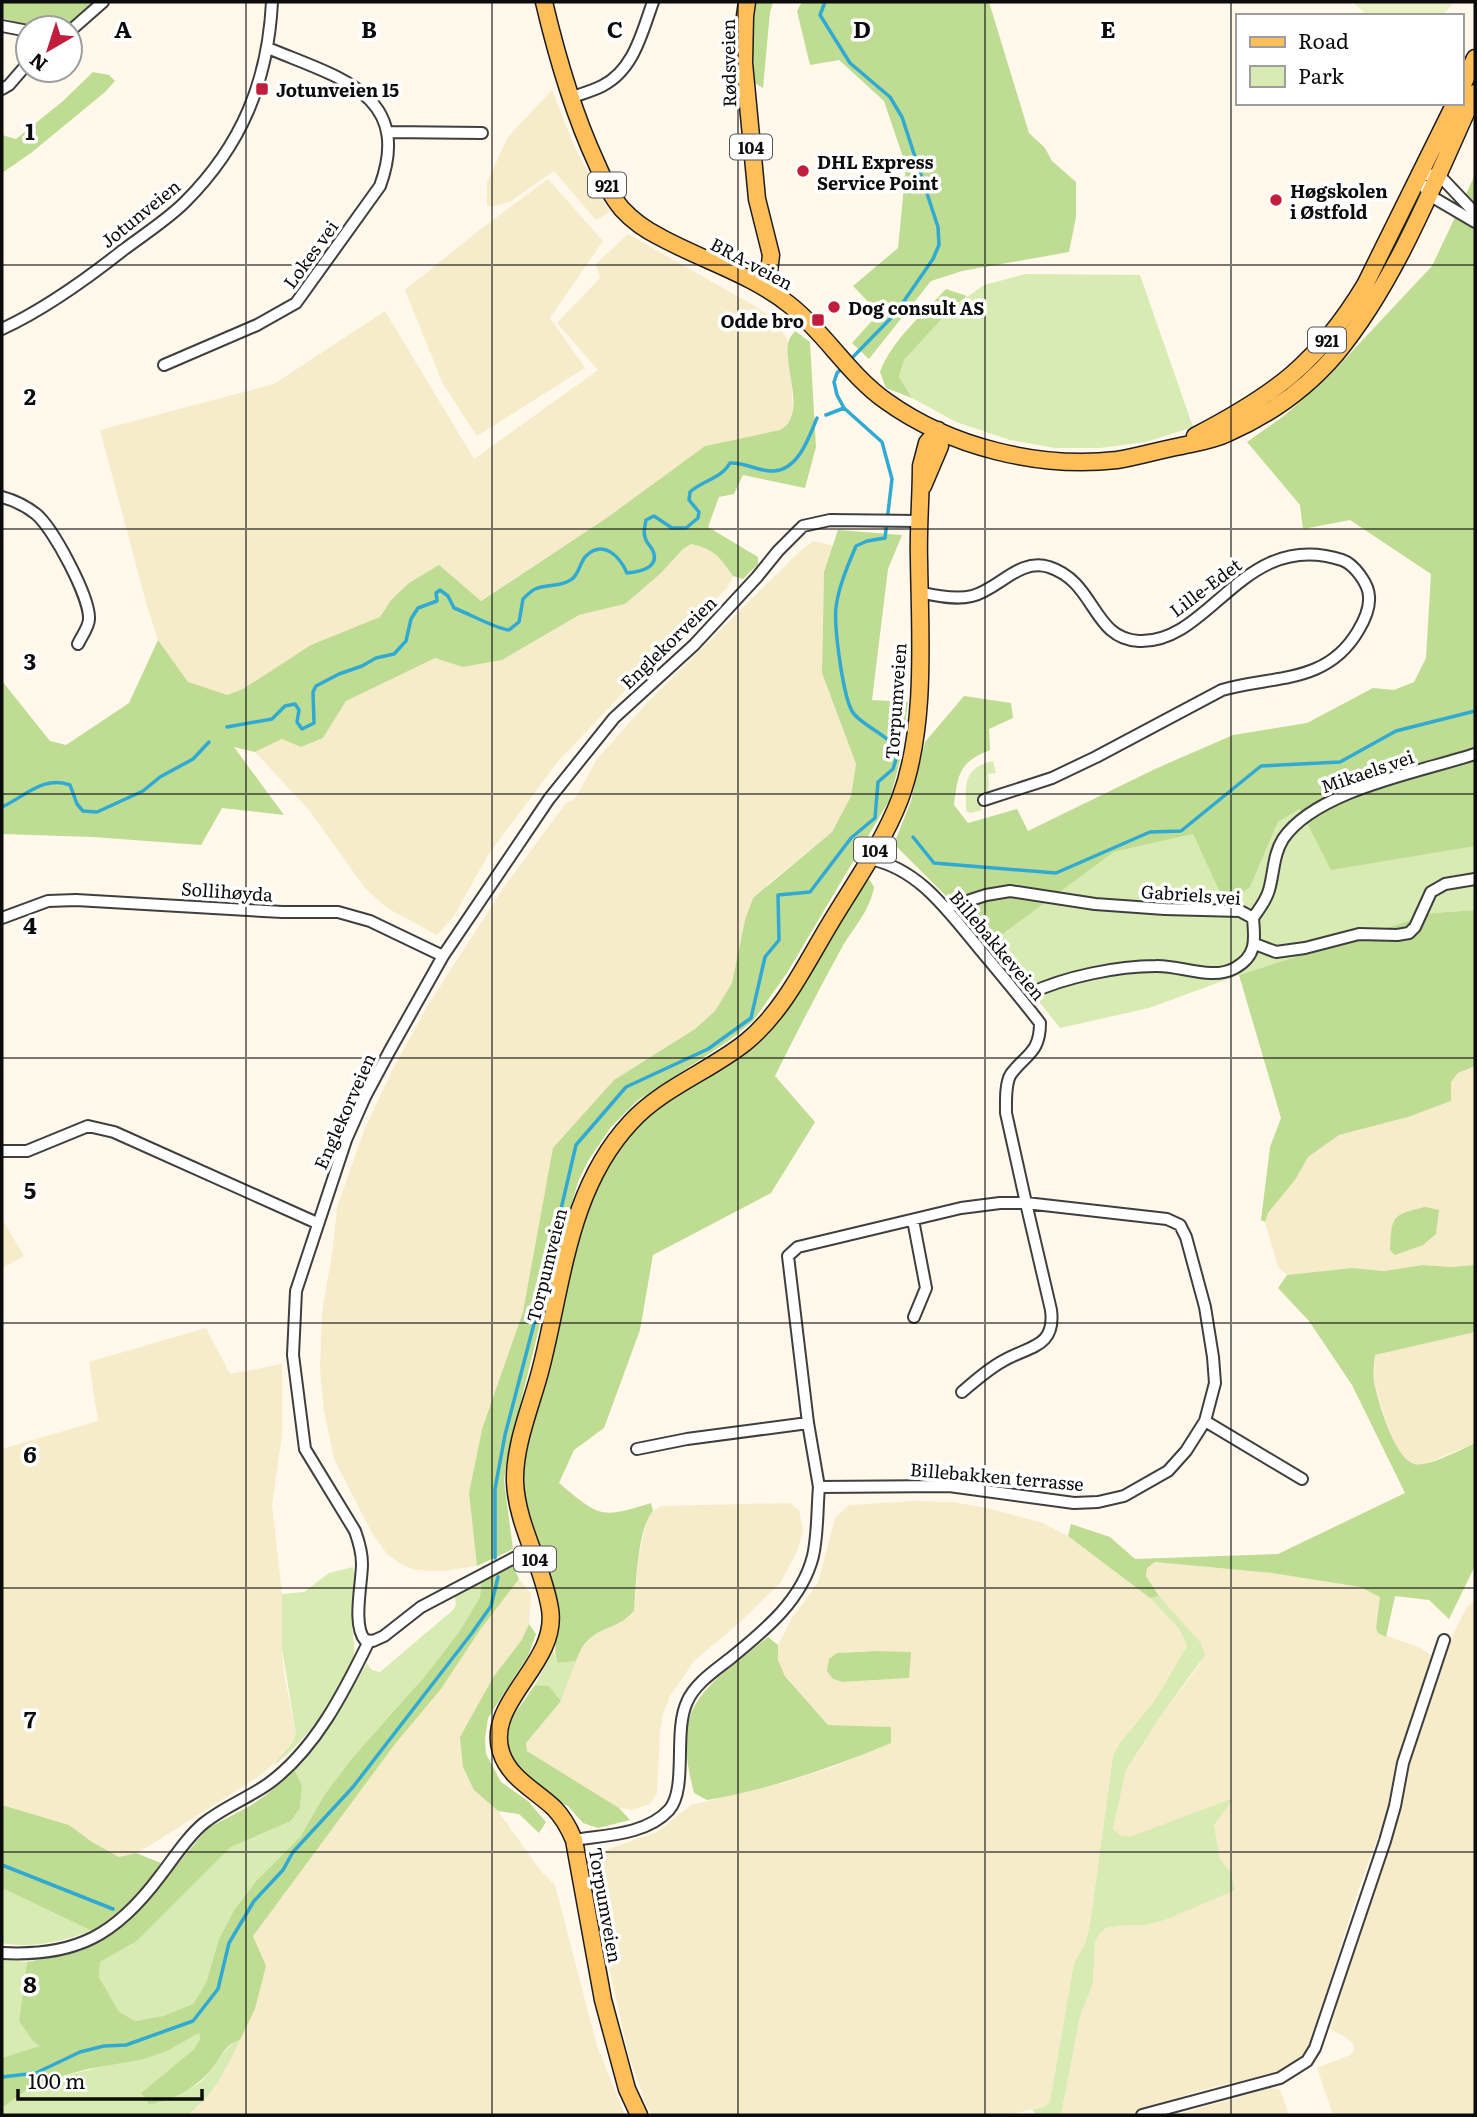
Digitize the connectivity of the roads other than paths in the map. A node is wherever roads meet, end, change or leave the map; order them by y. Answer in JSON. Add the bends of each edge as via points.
{"nodes":[{"id":1,"x":103,"y":2,"type":"edge"},
{"id":2,"x":272,"y":2,"type":"edge"},
{"id":3,"x":544,"y":2,"type":"edge"},
{"id":4,"x":653,"y":2,"type":"edge"},
{"id":5,"x":747,"y":2,"type":"edge"},
{"id":6,"x":84,"y":19,"type":"edge"},
{"id":7,"x":268,"y":48,"type":"junction"},
{"id":8,"x":1475,"y":58,"type":"edge"},
{"id":9,"x":1463,"y":85,"type":"edge"},
{"id":10,"x":1475,"y":93,"type":"edge"},
{"id":11,"x":570,"y":98,"type":"junction"},
{"id":12,"x":1454,"y":105,"type":"edge"},
{"id":13,"x":388,"y":132,"type":"junction"},
{"id":14,"x":482,"y":132,"type":"dead end"},
{"id":15,"x":1438,"y":174,"type":"junction"},
{"id":16,"x":1418,"y":176,"type":"junction"},
{"id":17,"x":1429,"y":195,"type":"junction"},
{"id":18,"x":1475,"y":213,"type":"edge"},
{"id":19,"x":1475,"y":222,"type":"edge"},
{"id":20,"x":767,"y":289,"type":"junction"},
{"id":21,"x":2,"y":329,"type":"edge"},
{"id":22,"x":164,"y":365,"type":"dead end"},
{"id":23,"x":938,"y":429,"type":"junction"},
{"id":24,"x":1174,"y":447,"type":"junction"},
{"id":25,"x":2,"y":496,"type":"edge"},
{"id":26,"x":910,"y":521,"type":"junction"},
{"id":27,"x":919,"y":592,"type":"junction"},
{"id":28,"x":78,"y":644,"type":"dead end"},
{"id":29,"x":1475,"y":754,"type":"edge"},
{"id":30,"x":984,"y":800,"type":"dead end"},
{"id":31,"x":870,"y":859,"type":"junction"},
{"id":32,"x":1475,"y":879,"type":"edge"},
{"id":33,"x":946,"y":908,"type":"junction"},
{"id":34,"x":2,"y":918,"type":"edge"},
{"id":35,"x":1253,"y":918,"type":"junction"},
{"id":36,"x":1255,"y":944,"type":"junction"},
{"id":37,"x":443,"y":956,"type":"junction"},
{"id":38,"x":1031,"y":993,"type":"dead end"},
{"id":39,"x":2,"y":1151,"type":"edge"},
{"id":40,"x":1026,"y":1203,"type":"junction"},
{"id":41,"x":913,"y":1220,"type":"junction"},
{"id":42,"x":317,"y":1223,"type":"junction"},
{"id":43,"x":914,"y":1317,"type":"dead end"},
{"id":44,"x":962,"y":1392,"type":"dead end"},
{"id":45,"x":1205,"y":1422,"type":"junction"},
{"id":46,"x":808,"y":1423,"type":"junction"},
{"id":47,"x":637,"y":1449,"type":"dead end"},
{"id":48,"x":1302,"y":1479,"type":"dead end"},
{"id":49,"x":819,"y":1487,"type":"junction"},
{"id":50,"x":531,"y":1549,"type":"junction"},
{"id":51,"x":1444,"y":1640,"type":"dead end"},
{"id":52,"x":369,"y":1641,"type":"junction"},
{"id":53,"x":574,"y":1840,"type":"junction"},
{"id":54,"x":2,"y":1953,"type":"edge"},
{"id":55,"x":639,"y":2115,"type":"edge"},
{"id":56,"x":1142,"y":2115,"type":"edge"}],
"edges":[{"from":1,"to":6,"type":"street"},
{"from":2,"to":7,"type":"street","name":"Jotunveien"},
{"from":3,"to":11,"type":"main road","name":"BRA-veien","number":"921"},
{"from":4,"to":11,"type":"street","via":[[626,66],[604,85]]},
{"from":5,"to":20,"type":"main road","name":"Rødsveien","number":"104","via":[[744,63],[757,199],[771,255]]},
{"from":7,"to":13,"type":"street","name":"Lokes vei","via":[[368,95]]},
{"from":7,"to":21,"type":"street","name":"Jotunveien","via":[[238,136],[184,204],[33,315]]},
{"from":8,"to":9,"type":"main road"},
{"from":10,"to":15,"type":"main road","name":"BRA-veien","number":"921"},
{"from":11,"to":20,"type":"main road","name":"BRA-veien","number":"921","via":[[605,182],[630,217],[676,246]]},
{"from":12,"to":16,"type":"main road","name":"BRA-veien","number":"921"},
{"from":13,"to":14,"type":"street"},
{"from":13,"to":22,"type":"street","name":"Lokes vei","via":[[390,150],[380,186],[296,303]]},
{"from":15,"to":16,"type":"street"},
{"from":15,"to":17,"type":"main road","name":"BRA-veien","number":"921"},
{"from":15,"to":18,"type":"street"},
{"from":16,"to":17,"type":"street"},
{"from":16,"to":24,"type":"main road","name":"BRA-veien","number":"921","via":[[1365,285],[1324,343],[1272,391]]},
{"from":17,"to":19,"type":"street"},
{"from":17,"to":24,"type":"main road","name":"BRA-veien","number":"921","via":[[1367,313],[1317,374],[1279,406],[1227,434]]},
{"from":20,"to":23,"type":"main road","name":"BRA-veien","via":[[801,314],[885,401]]},
{"from":23,"to":24,"type":"main road","name":"BRA-veien","number":"921","via":[[1002,452],[1052,460],[1117,460]]},
{"from":23,"to":26,"type":"main road","name":"Torpumveien","number":"104","via":[[927,443],[922,489]]},
{"from":25,"to":28,"type":"street","via":[[37,515],[67,559],[84,595],[89,620]]},
{"from":26,"to":27,"type":"main road","name":"Torpumveien","number":"104"},
{"from":26,"to":37,"type":"street","name":"Englekorveien","via":[[830,520],[803,526],[694,645],[614,718],[549,799]]},
{"from":27,"to":30,"type":"street","name":"Lille-Edet","via":[[974,596],[1028,567],[1046,565],[1078,583],[1108,631],[1142,641],[1162,638],[1184,626],[1244,578],[1297,555],[1346,561],[1370,594],[1364,621],[1352,642],[1323,666],[1298,677],[1222,690],[1063,773]]},
{"from":27,"to":31,"type":"main road","name":"Torpumveien","number":"104","via":[[913,756],[899,801]]},
{"from":29,"to":35,"type":"street","name":"Mikaels vei","via":[[1358,790],[1311,811],[1282,840],[1268,894]]},
{"from":31,"to":33,"type":"street","name":"Billebakkeveien","via":[[904,871]]},
{"from":31,"to":50,"type":"main road","name":"Torpumveien","number":"104","via":[[792,987],[758,1031],[634,1118],[593,1175],[564,1263],[521,1438],[515,1477],[517,1502]]},
{"from":32,"to":36,"type":"street","via":[[1445,884],[1431,892],[1409,933],[1359,934],[1276,952]]},
{"from":33,"to":35,"type":"street","name":"Gabriels vei","via":[[1010,891],[1095,904],[1240,911]]},
{"from":33,"to":40,"type":"street","name":"Billebakkeveien","via":[[1040,1023],[1040,1039],[1009,1076],[1006,1100]]},
{"from":34,"to":37,"type":"street","name":"Sollihøyda","via":[[48,901],[76,900],[338,912],[370,920]]},
{"from":35,"to":36,"type":"street","name":"Gabriels vei"},
{"from":36,"to":38,"type":"street","via":[[1244,961],[1228,972],[1138,967],[1052,984]]},
{"from":37,"to":42,"type":"street","name":"Englekorveien","via":[[365,1097]]},
{"from":39,"to":42,"type":"street","via":[[27,1151],[88,1126],[114,1132]]},
{"from":40,"to":41,"type":"street","name":"Billebakken terrasse","via":[[961,1208]]},
{"from":40,"to":44,"type":"street","via":[[1051,1310],[1051,1332],[1040,1345],[1002,1361]]},
{"from":40,"to":45,"type":"street","name":"Billebakken terrasse","via":[[1167,1219],[1180,1225],[1205,1307],[1213,1357],[1214,1383]]},
{"from":41,"to":43,"type":"street","via":[[926,1288]]},
{"from":41,"to":46,"type":"street","name":"Billebakken terrasse","via":[[798,1247],[788,1256]]},
{"from":42,"to":52,"type":"street","name":"Englekorveien","via":[[296,1291],[293,1355],[305,1449],[360,1545],[358,1630]]},
{"from":45,"to":48,"type":"street"},
{"from":45,"to":49,"type":"street","name":"Billebakken terrasse","via":[[1168,1471],[1124,1496],[1098,1502],[1074,1503],[949,1486]]},
{"from":46,"to":47,"type":"street"},
{"from":46,"to":49,"type":"street","name":"Billebakken terrasse"},
{"from":49,"to":53,"type":"street","via":[[814,1555],[806,1577],[771,1625],[687,1700],[680,1724],[679,1787],[673,1804],[652,1824]]},
{"from":50,"to":52,"type":"street","via":[[455,1587],[384,1636]]},
{"from":50,"to":53,"type":"main road","name":"Torpumveien","number":"104","via":[[551,1612],[549,1633],[501,1721],[500,1749],[516,1776],[564,1819]]},
{"from":51,"to":56,"type":"street","via":[[1403,1763],[1385,1841],[1307,2061],[1280,2078]]},
{"from":52,"to":54,"type":"street","via":[[345,1690],[307,1745],[271,1782],[205,1822],[124,1919],[67,1948],[29,1955]]},
{"from":53,"to":55,"type":"main road","name":"Torpumveien","number":"104","via":[[603,2000],[627,2089]]}]}
